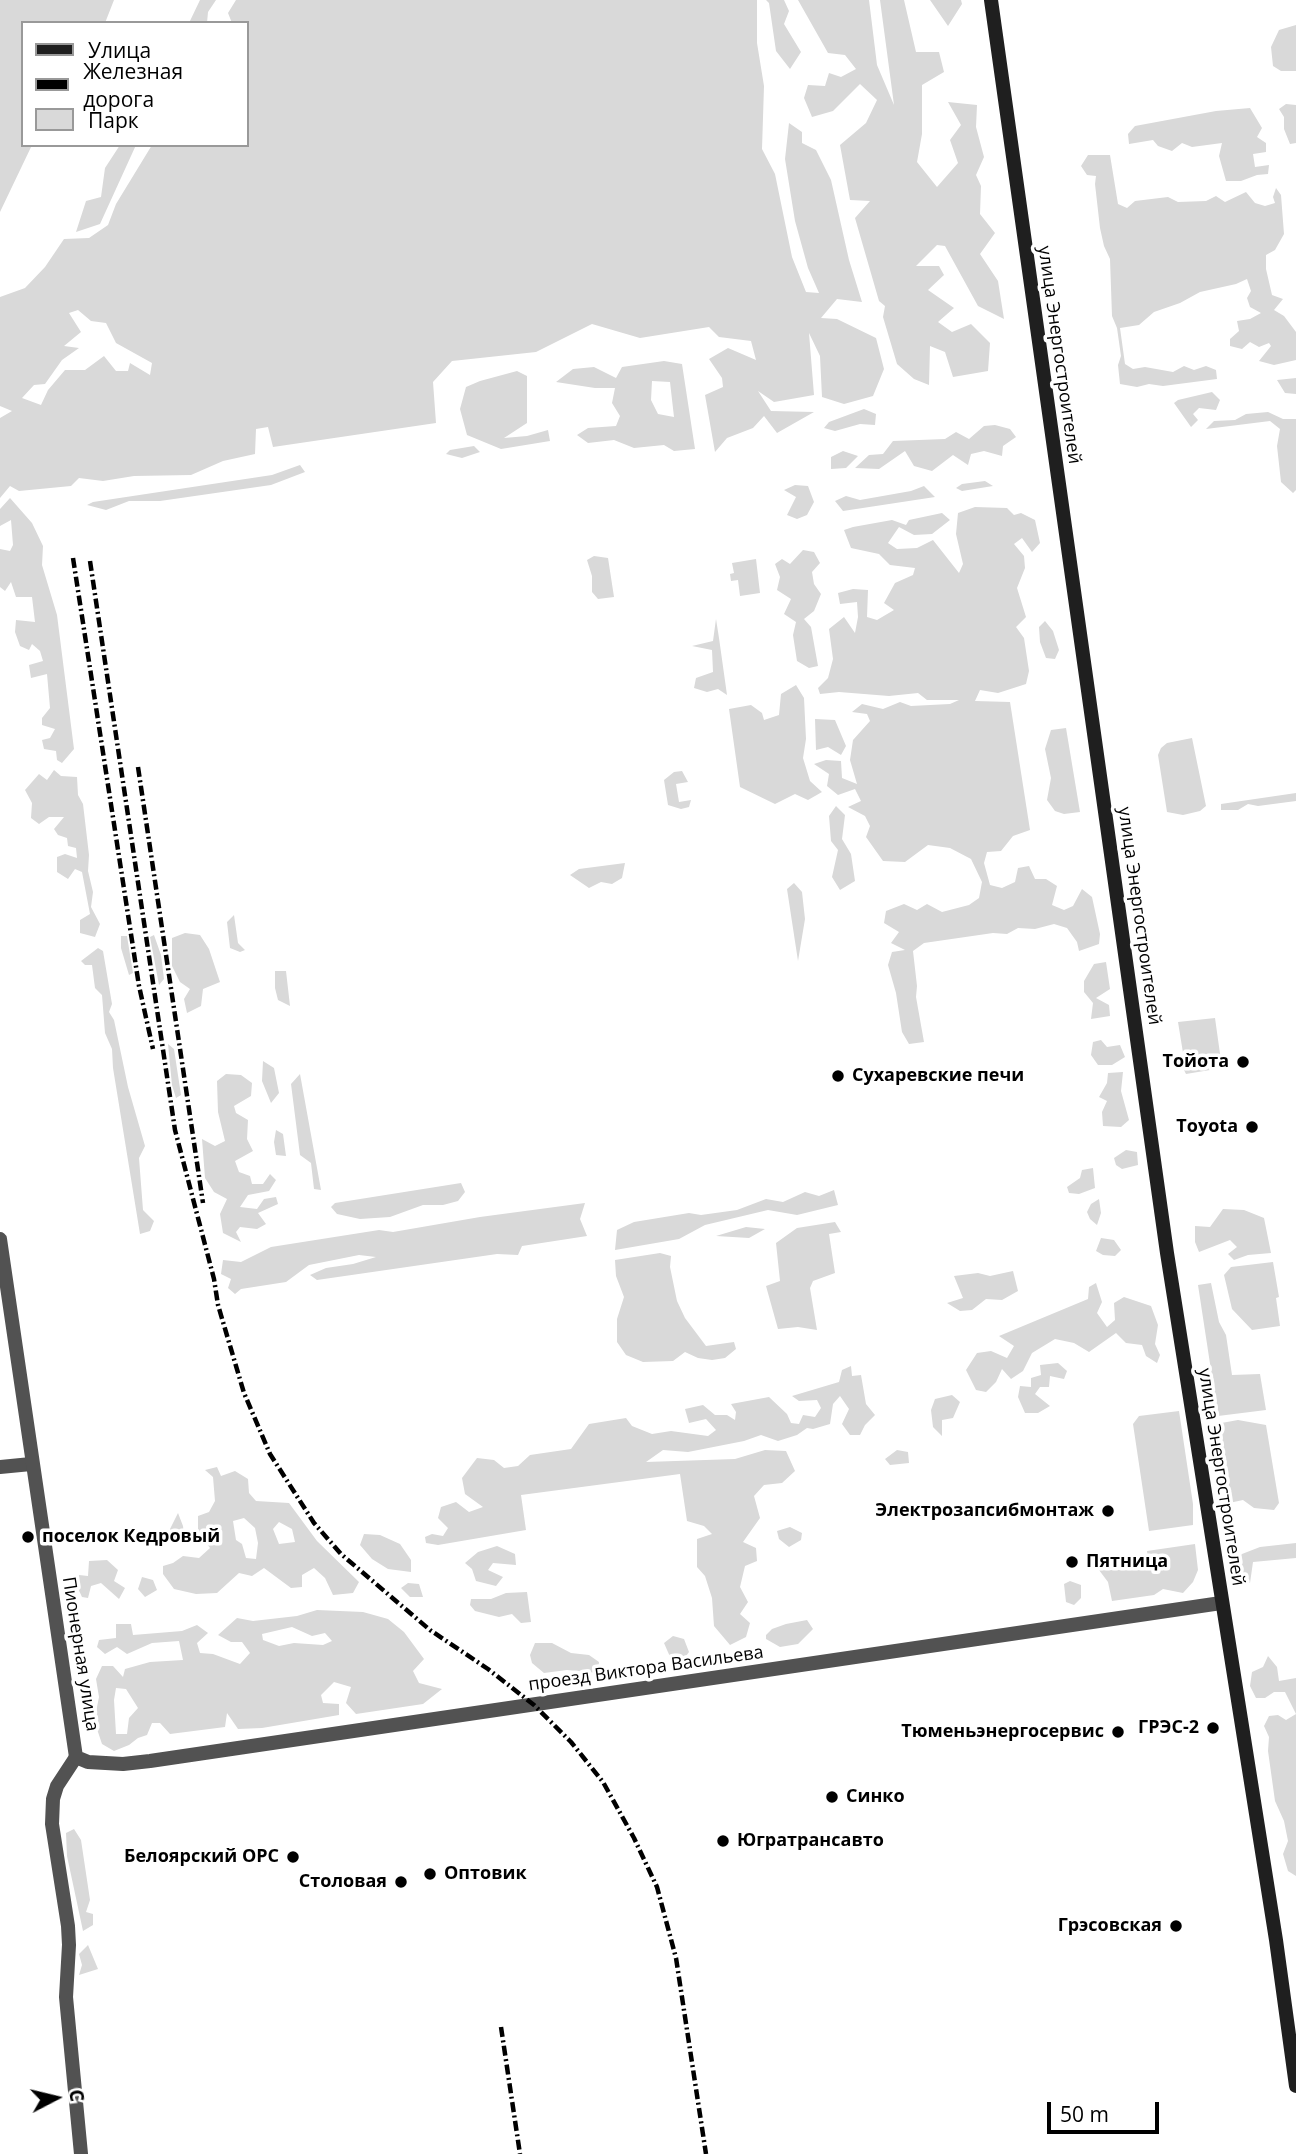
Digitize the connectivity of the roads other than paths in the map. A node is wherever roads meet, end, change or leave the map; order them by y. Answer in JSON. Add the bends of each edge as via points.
{"nodes":[{"id":1,"x":991,"y":0,"type":"edge"},
{"id":2,"x":0,"y":1240,"type":"edge"},
{"id":3,"x":31,"y":1464,"type":"junction"},
{"id":4,"x":0,"y":1467,"type":"edge"},
{"id":5,"x":1221,"y":1603,"type":"junction"},
{"id":6,"x":76,"y":1758,"type":"junction"},
{"id":7,"x":1296,"y":2086,"type":"edge"},
{"id":8,"x":81,"y":2154,"type":"edge"}],
"edges":[{"from":1,"to":5,"type":"main road","name":"улица Энергостроителей","via":[[1167,1253]]},
{"from":2,"to":3,"type":"street","name":"Пионерная улица"},
{"from":3,"to":4,"type":"street"},
{"from":3,"to":6,"type":"street","name":"Пионерная улица"},
{"from":5,"to":6,"type":"street","name":"проезд Виктора Васильева","via":[[150,1761],[100,1764]]},
{"from":5,"to":7,"type":"main road","name":"улица Энергостроителей"},
{"from":6,"to":8,"type":"street","name":"Пионерная улица","via":[[57,1786],[52,1824],[68,1936],[66,1997]]}]}
